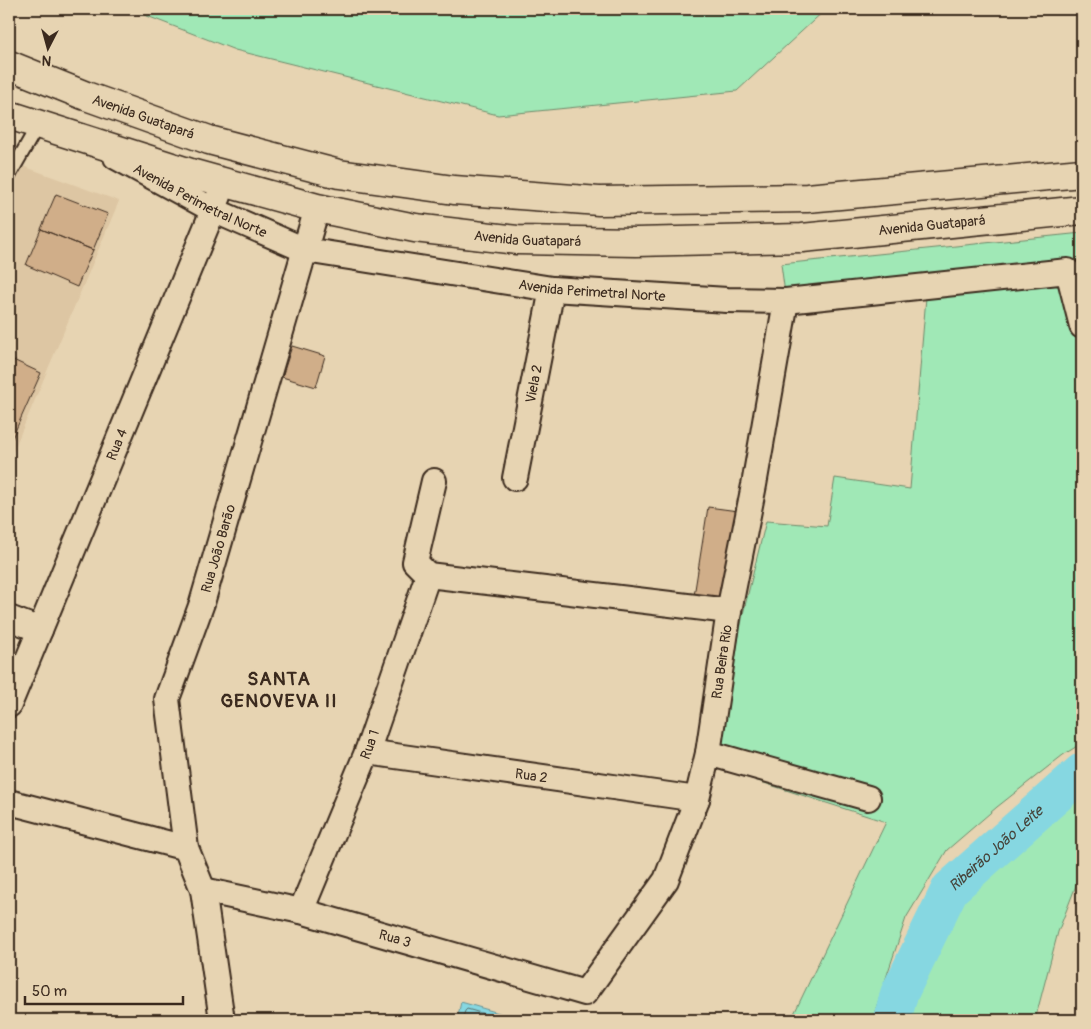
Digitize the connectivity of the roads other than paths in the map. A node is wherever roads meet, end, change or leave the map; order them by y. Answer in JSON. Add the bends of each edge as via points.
{"nodes":[{"id":1,"x":9,"y":66,"type":"edge"},
{"id":2,"x":9,"y":115,"type":"edge"},
{"id":3,"x":38,"y":125,"type":"junction"},
{"id":4,"x":86,"y":140,"type":"junction"},
{"id":5,"x":1069,"y":174,"type":"edge"},
{"id":6,"x":9,"y":176,"type":"edge"},
{"id":7,"x":225,"y":182,"type":"junction"},
{"id":8,"x":317,"y":208,"type":"junction"},
{"id":9,"x":213,"y":210,"type":"junction"},
{"id":10,"x":1072,"y":211,"type":"edge"},
{"id":11,"x":305,"y":250,"type":"junction"},
{"id":12,"x":552,"y":289,"type":"junction"},
{"id":13,"x":786,"y":301,"type":"junction"},
{"id":14,"x":1082,"y":326,"type":"edge"},
{"id":15,"x":516,"y":478,"type":"dead end"},
{"id":16,"x":434,"y":481,"type":"dead end"},
{"id":17,"x":428,"y":575,"type":"junction"},
{"id":18,"x":729,"y":611,"type":"junction"},
{"id":19,"x":9,"y":618,"type":"edge"},
{"id":20,"x":40,"y":630,"type":"junction"},
{"id":21,"x":9,"y":705,"type":"edge"},
{"id":22,"x":367,"y":752,"type":"junction"},
{"id":23,"x":708,"y":753,"type":"junction"},
{"id":24,"x":868,"y":798,"type":"dead end"},
{"id":25,"x":696,"y":799,"type":"junction"},
{"id":26,"x":9,"y":802,"type":"edge"},
{"id":27,"x":186,"y":848,"type":"junction"},
{"id":28,"x":202,"y":890,"type":"junction"},
{"id":29,"x":301,"y":911,"type":"junction"},
{"id":30,"x":585,"y":993,"type":"joint"},
{"id":31,"x":222,"y":1020,"type":"edge"}],
"edges":[{"from":1,"to":5,"type":"highway","name":"Avenida Guatapará","via":[[209,140],[339,174],[454,190],[599,201],[797,198]]},
{"from":2,"to":3,"type":"highway","name":"Avenida Guatapará"},
{"from":3,"to":4,"type":"highway","name":"Avenida Guatapará"},
{"from":3,"to":6,"type":"lane"},
{"from":4,"to":7,"type":"highway","name":"Avenida Guatapará"},
{"from":4,"to":9,"type":"street","name":"Avenida Perimetral Norte"},
{"from":7,"to":8,"type":"highway","name":"Avenida Guatapará"},
{"from":7,"to":9,"type":"street","name":"Rua 4"},
{"from":8,"to":10,"type":"highway","name":"Avenida Guatapará","via":[[414,228],[517,240],[636,242],[802,238]]},
{"from":8,"to":11,"type":"street","name":"Rua João Barão"},
{"from":9,"to":11,"type":"street","name":"Avenida Perimetral Norte"},
{"from":9,"to":20,"type":"street","name":"Rua 4"},
{"from":11,"to":12,"type":"street","name":"Avenida Perimetral Norte"},
{"from":11,"to":27,"type":"street","name":"Rua João Barão","via":[[202,603],[167,699]]},
{"from":12,"to":13,"type":"street","name":"Avenida Perimetral Norte"},
{"from":12,"to":15,"type":"street","name":"Viela 2"},
{"from":13,"to":14,"type":"street","name":"Avenida Perimetral Norte","via":[[1068,271]]},
{"from":13,"to":18,"type":"street","name":"Rua Beira Rio"},
{"from":16,"to":17,"type":"street","via":[[415,562]]},
{"from":17,"to":18,"type":"street"},
{"from":17,"to":22,"type":"street","name":"Rua 1"},
{"from":18,"to":23,"type":"street","name":"Rua Beira Rio"},
{"from":19,"to":20,"type":"street"},
{"from":20,"to":21,"type":"street","name":"Rua 4"},
{"from":22,"to":25,"type":"street","name":"Rua 2"},
{"from":22,"to":29,"type":"street","name":"Rua 1"},
{"from":23,"to":24,"type":"street"},
{"from":23,"to":25,"type":"street","name":"Rua Beira Rio"},
{"from":25,"to":30,"type":"street","name":"Rua Beira Rio","via":[[666,880]]},
{"from":26,"to":27,"type":"street"},
{"from":27,"to":28,"type":"street","name":"Rua João Barão"},
{"from":28,"to":29,"type":"street","name":"Rua 3"},
{"from":28,"to":31,"type":"street","name":"Rua João Barão"},
{"from":29,"to":30,"type":"street","name":"Rua 3"}]}
